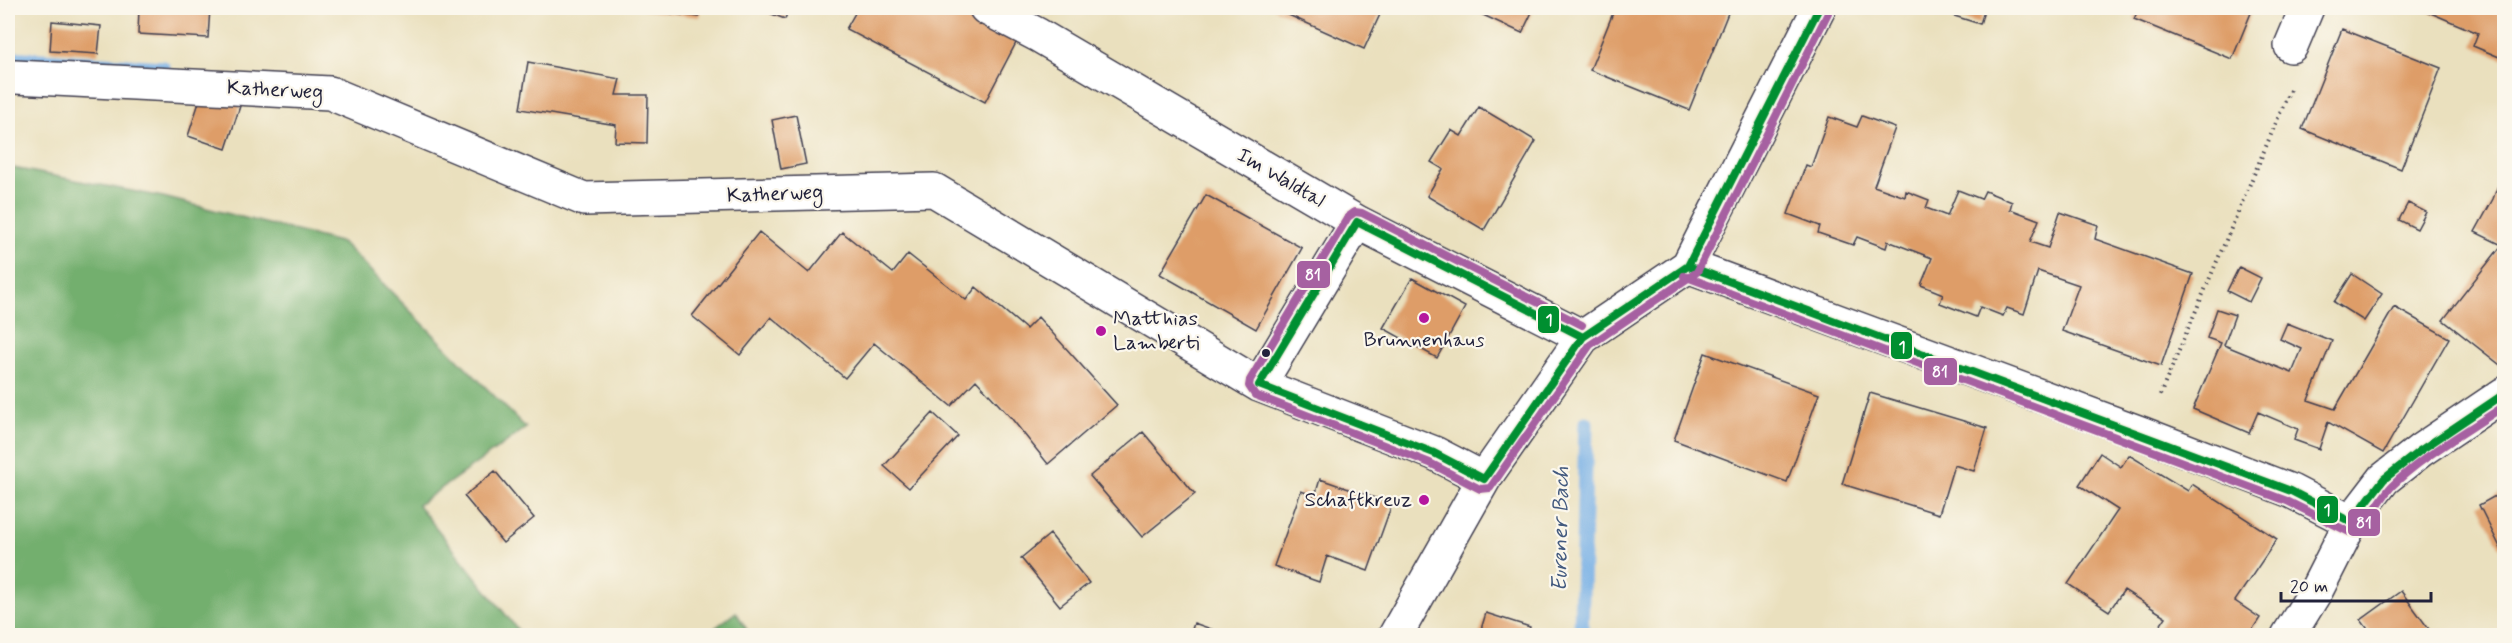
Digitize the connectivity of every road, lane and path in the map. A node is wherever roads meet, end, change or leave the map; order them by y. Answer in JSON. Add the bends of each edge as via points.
{"nodes":[{"id":1,"x":986,"y":8,"type":"edge"},
{"id":2,"x":1819,"y":8,"type":"edge"},
{"id":3,"x":2307,"y":8,"type":"edge"},
{"id":4,"x":2291,"y":46,"type":"joint"},
{"id":5,"x":15,"y":77,"type":"dead end"},
{"id":6,"x":1357,"y":222,"type":"junction"},
{"id":7,"x":1688,"y":266,"type":"junction"},
{"id":8,"x":1583,"y":337,"type":"junction"},
{"id":9,"x":1259,"y":385,"type":"junction"},
{"id":10,"x":2505,"y":394,"type":"edge"},
{"id":11,"x":2143,"y":434,"type":"junction"},
{"id":12,"x":1484,"y":479,"type":"junction"},
{"id":13,"x":2351,"y":522,"type":"junction"},
{"id":14,"x":1395,"y":636,"type":"edge"},
{"id":15,"x":2288,"y":636,"type":"edge"}],
"edges":[{"from":1,"to":6,"type":"street","name":"Im Waldtal"},
{"from":2,"to":7,"type":"street"},
{"from":3,"to":4,"type":"street"},
{"from":4,"to":11,"type":"path","via":[[2295,77]]},
{"from":5,"to":9,"type":"street","name":"Katherweg","via":[[330,93],[584,199],[934,190]]},
{"from":6,"to":8,"type":"street","name":"Im Waldtal"},
{"from":6,"to":9,"type":"street"},
{"from":7,"to":8,"type":"street"},
{"from":7,"to":11,"type":"street"},
{"from":8,"to":12,"type":"street"},
{"from":9,"to":12,"type":"street","name":"Katherweg","via":[[1434,453]]},
{"from":10,"to":13,"type":"street","via":[[2384,479]]},
{"from":11,"to":13,"type":"street","via":[[2291,491]]},
{"from":12,"to":14,"type":"street"},
{"from":13,"to":15,"type":"street"}]}
